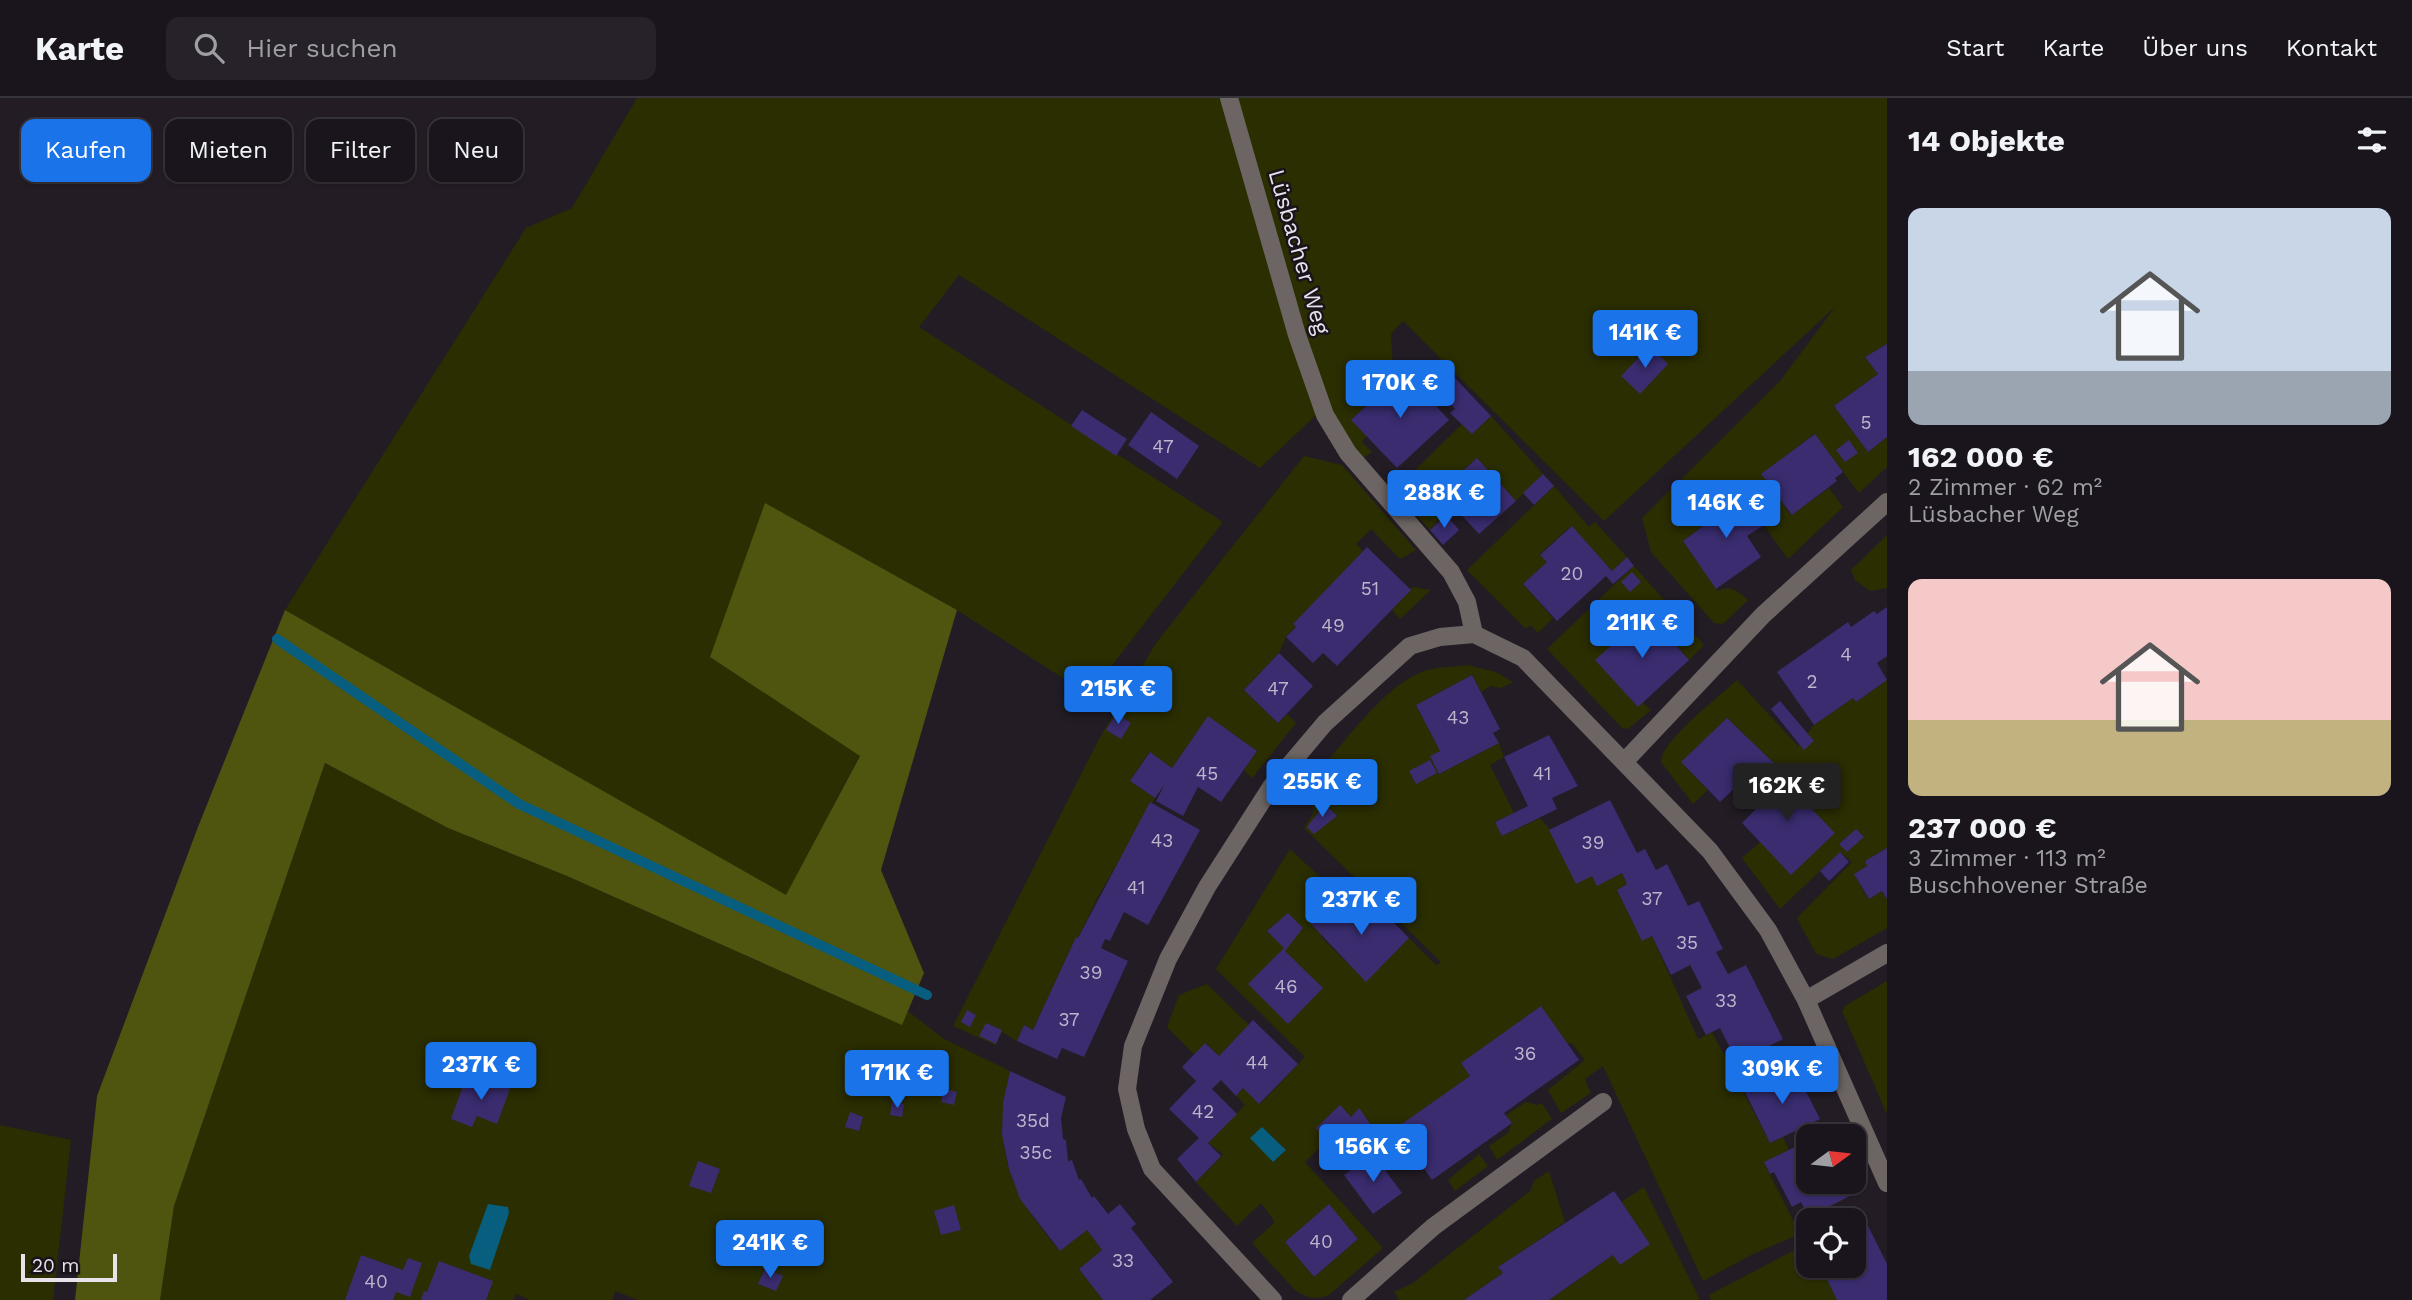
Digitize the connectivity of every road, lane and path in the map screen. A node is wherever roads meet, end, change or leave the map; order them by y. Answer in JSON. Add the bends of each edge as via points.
{"nodes":[{"id":1,"x":1229,"y":98,"type":"edge"},
{"id":2,"x":1887,"y":502,"type":"edge"},
{"id":3,"x":1474,"y":634,"type":"junction"},
{"id":4,"x":1625,"y":761,"type":"junction"},
{"id":5,"x":1887,"y":953,"type":"edge"},
{"id":6,"x":1806,"y":1000,"type":"junction"},
{"id":7,"x":1603,"y":1102,"type":"dead end"},
{"id":8,"x":1887,"y":1183,"type":"edge"},
{"id":9,"x":1273,"y":1300,"type":"edge"},
{"id":10,"x":1351,"y":1300,"type":"edge"}],
"edges":[{"from":1,"to":3,"type":"street","name":"Lüsbacher Weg","via":[[1297,335],[1325,415],[1348,453],[1451,572],[1467,602]]},
{"from":2,"to":4,"type":"street","via":[[1763,615]]},
{"from":3,"to":4,"type":"street","via":[[1522,658]]},
{"from":3,"to":9,"type":"street","via":[[1410,646],[1325,723],[1271,787],[1207,887],[1168,959],[1133,1046],[1127,1089],[1152,1169]]},
{"from":4,"to":6,"type":"street","via":[[1710,850],[1768,930]]},
{"from":5,"to":6,"type":"street"},
{"from":6,"to":8,"type":"street"},
{"from":7,"to":10,"type":"street","via":[[1433,1227]]}]}
